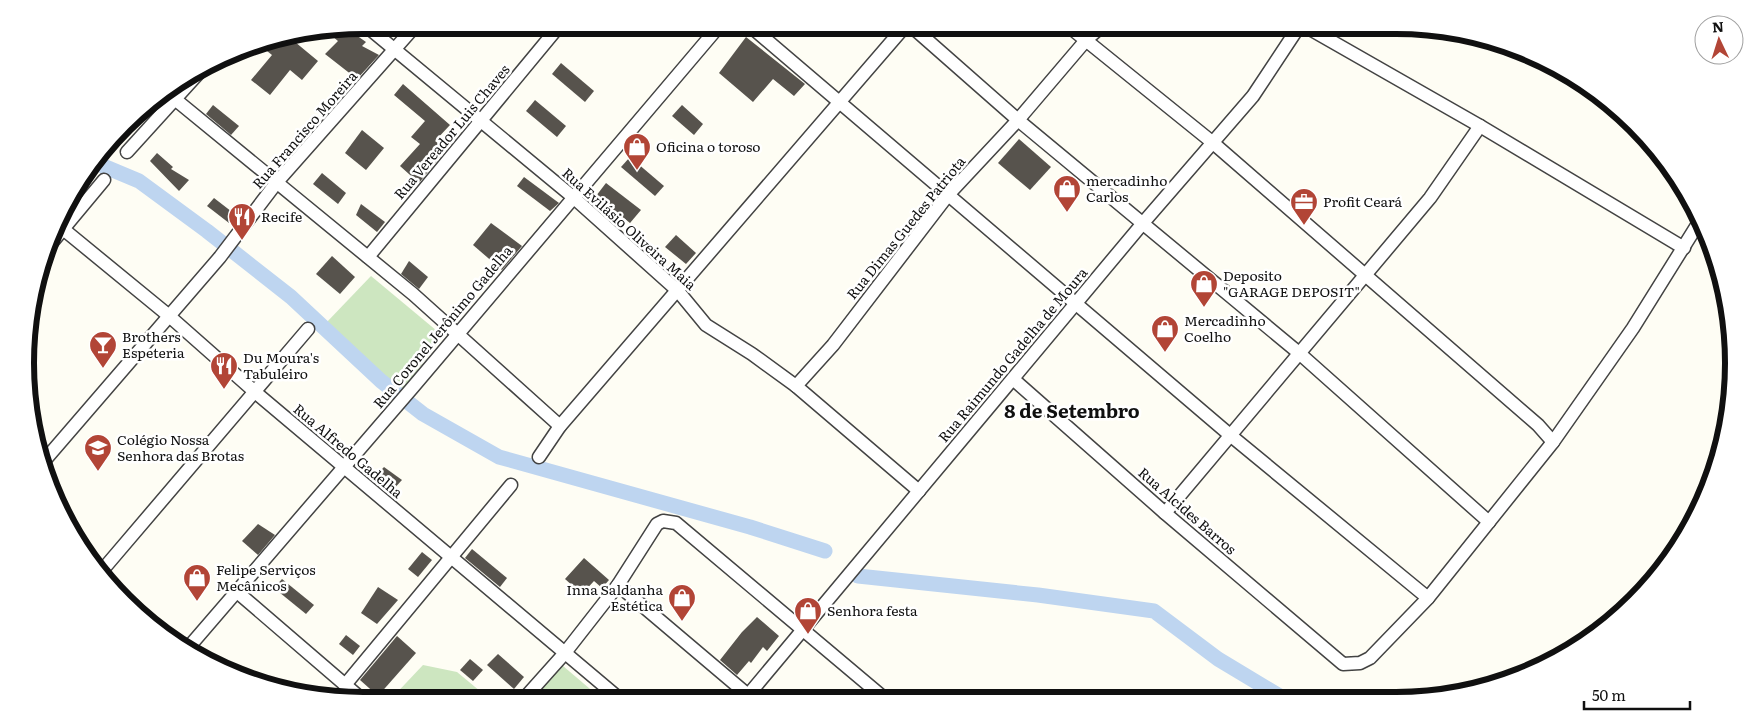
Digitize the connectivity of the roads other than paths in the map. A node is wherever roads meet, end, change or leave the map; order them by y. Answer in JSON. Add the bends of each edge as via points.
{"nodes":[{"id":1,"x":377,"y":34,"type":"edge"},
{"id":2,"x":408,"y":34,"type":"edge"},
{"id":3,"x":553,"y":34,"type":"edge"},
{"id":4,"x":712,"y":34,"type":"edge"},
{"id":5,"x":760,"y":34,"type":"edge"},
{"id":6,"x":898,"y":34,"type":"edge"},
{"id":7,"x":920,"y":34,"type":"edge"},
{"id":8,"x":1080,"y":34,"type":"edge"},
{"id":9,"x":1092,"y":34,"type":"edge"},
{"id":10,"x":1296,"y":34,"type":"edge"},
{"id":11,"x":1318,"y":34,"type":"edge"},
{"id":12,"x":1087,"y":39,"type":"junction"},
{"id":13,"x":396,"y":49,"type":"junction"},
{"id":14,"x":170,"y":96,"type":"edge"},
{"id":15,"x":169,"y":98,"type":"edge"},
{"id":16,"x":839,"y":101,"type":"junction"},
{"id":17,"x":482,"y":120,"type":"junction"},
{"id":18,"x":1018,"y":120,"type":"junction"},
{"id":19,"x":1480,"y":126,"type":"junction"},
{"id":20,"x":1212,"y":142,"type":"junction"},
{"id":21,"x":127,"y":152,"type":"dead end"},
{"id":22,"x":104,"y":180,"type":"dead end"},
{"id":23,"x":277,"y":182,"type":"junction"},
{"id":24,"x":948,"y":195,"type":"junction"},
{"id":25,"x":573,"y":196,"type":"junction"},
{"id":26,"x":67,"y":220,"type":"edge"},
{"id":27,"x":1143,"y":223,"type":"junction"},
{"id":28,"x":1696,"y":228,"type":"edge"},
{"id":29,"x":63,"y":229,"type":"edge"},
{"id":30,"x":1684,"y":248,"type":"junction"},
{"id":31,"x":368,"y":257,"type":"junction"},
{"id":32,"x":1366,"y":276,"type":"junction"},
{"id":33,"x":678,"y":291,"type":"junction"},
{"id":34,"x":1077,"y":302,"type":"junction"},
{"id":35,"x":168,"y":315,"type":"junction"},
{"id":36,"x":308,"y":329,"type":"dead end"},
{"id":37,"x":457,"y":333,"type":"junction"},
{"id":38,"x":1299,"y":354,"type":"junction"},
{"id":39,"x":1013,"y":379,"type":"junction"},
{"id":40,"x":796,"y":386,"type":"junction"},
{"id":41,"x":255,"y":392,"type":"junction"},
{"id":42,"x":560,"y":426,"type":"junction"},
{"id":43,"x":1230,"y":434,"type":"junction"},
{"id":44,"x":1553,"y":442,"type":"junction"},
{"id":45,"x":538,"y":457,"type":"dead end"},
{"id":46,"x":48,"y":458,"type":"edge"},
{"id":47,"x":344,"y":467,"type":"junction"},
{"id":48,"x":511,"y":485,"type":"dead end"},
{"id":49,"x":918,"y":491,"type":"junction"},
{"id":50,"x":1165,"y":513,"type":"junction"},
{"id":51,"x":1489,"y":522,"type":"junction"},
{"id":52,"x":451,"y":557,"type":"junction"},
{"id":53,"x":105,"y":567,"type":"edge"},
{"id":54,"x":618,"y":585,"type":"junction"},
{"id":55,"x":236,"y":591,"type":"junction"},
{"id":56,"x":1428,"y":598,"type":"junction"},
{"id":57,"x":802,"y":629,"type":"junction"},
{"id":58,"x":191,"y":644,"type":"edge"},
{"id":59,"x":564,"y":654,"type":"junction"},
{"id":60,"x":345,"y":685,"type":"junction"},
{"id":61,"x":353,"y":692,"type":"edge"},
{"id":62,"x":530,"y":692,"type":"edge"},
{"id":63,"x":611,"y":692,"type":"edge"},
{"id":64,"x":739,"y":692,"type":"edge"},
{"id":65,"x":751,"y":692,"type":"edge"},
{"id":66,"x":877,"y":692,"type":"edge"}],
"edges":[{"from":1,"to":13,"type":"street","name":"Rua Evilásio Oliveira Maia"},
{"from":2,"to":13,"type":"street","name":"Rua Francisco Moreira"},
{"from":3,"to":17,"type":"street","name":"Rua Vereador Luis Chaves"},
{"from":4,"to":25,"type":"street","name":"Rua Coronel Jerônimo Gadelha"},
{"from":5,"to":16,"type":"street"},
{"from":6,"to":16,"type":"street"},
{"from":7,"to":18,"type":"street"},
{"from":8,"to":12,"type":"street"},
{"from":9,"to":12,"type":"street","name":"Rua Dimas Guedes Patriota"},
{"from":10,"to":20,"type":"street","name":"Rua Raimundo Gadelha de Moura","via":[[1253,96]]},
{"from":11,"to":19,"type":"street"},
{"from":12,"to":18,"type":"street","name":"Rua Dimas Guedes Patriota"},
{"from":12,"to":20,"type":"street"},
{"from":13,"to":17,"type":"street","name":"Rua Evilásio Oliveira Maia"},
{"from":13,"to":23,"type":"street","name":"Rua Francisco Moreira"},
{"from":14,"to":23,"type":"street"},
{"from":15,"to":21,"type":"street"},
{"from":16,"to":24,"type":"street"},
{"from":16,"to":33,"type":"street"},
{"from":17,"to":25,"type":"street","name":"Rua Evilásio Oliveira Maia"},
{"from":17,"to":31,"type":"street","name":"Rua Vereador Luis Chaves"},
{"from":18,"to":24,"type":"street","name":"Rua Dimas Guedes Patriota"},
{"from":18,"to":27,"type":"street"},
{"from":19,"to":30,"type":"street"},
{"from":19,"to":32,"type":"street","via":[[1430,198]]},
{"from":20,"to":27,"type":"street","name":"Rua Raimundo Gadelha de Moura"},
{"from":20,"to":32,"type":"street"},
{"from":22,"to":26,"type":"street"},
{"from":23,"to":31,"type":"street"},
{"from":23,"to":35,"type":"street","name":"Rua Francisco Moreira","via":[[220,257]]},
{"from":24,"to":34,"type":"street"},
{"from":24,"to":40,"type":"street","name":"Rua Dimas Guedes Patriota","via":[[833,345]]},
{"from":25,"to":33,"type":"street","name":"Rua Evilásio Oliveira Maia"},
{"from":25,"to":37,"type":"street","name":"Rua Coronel Jerônimo Gadelha"},
{"from":27,"to":34,"type":"street","name":"Rua Raimundo Gadelha de Moura"},
{"from":27,"to":38,"type":"street"},
{"from":28,"to":30,"type":"street"},
{"from":29,"to":35,"type":"street","name":"Rua Alfredo Gadelha"},
{"from":30,"to":44,"type":"street","via":[[1633,328]]},
{"from":31,"to":37,"type":"street"},
{"from":32,"to":38,"type":"street"},
{"from":32,"to":44,"type":"street","via":[[1538,425]]},
{"from":33,"to":40,"type":"street","name":"Rua Evilásio Oliveira Maia","via":[[706,325]]},
{"from":33,"to":42,"type":"street"},
{"from":34,"to":39,"type":"street","name":"Rua Raimundo Gadelha de Moura"},
{"from":34,"to":43,"type":"street"},
{"from":35,"to":41,"type":"street","name":"Rua Alfredo Gadelha"},
{"from":35,"to":46,"type":"street","name":"Rua Francisco Moreira"},
{"from":36,"to":41,"type":"street"},
{"from":37,"to":42,"type":"street"},
{"from":37,"to":47,"type":"street","name":"Rua Coronel Jerônimo Gadelha"},
{"from":38,"to":43,"type":"street"},
{"from":38,"to":51,"type":"street"},
{"from":39,"to":49,"type":"street","name":"Rua Raimundo Gadelha de Moura"},
{"from":39,"to":50,"type":"street","name":"Rua Alcides Barros"},
{"from":40,"to":49,"type":"street","name":"Rua Evilásio Oliveira Maia"},
{"from":41,"to":47,"type":"street","name":"Rua Alfredo Gadelha"},
{"from":41,"to":53,"type":"street"},
{"from":42,"to":45,"type":"street"},
{"from":43,"to":50,"type":"street"},
{"from":43,"to":56,"type":"street"},
{"from":44,"to":51,"type":"street"},
{"from":47,"to":52,"type":"street","name":"Rua Alfredo Gadelha"},
{"from":47,"to":55,"type":"street","name":"Rua Coronel Jerônimo Gadelha"},
{"from":48,"to":52,"type":"street"},
{"from":49,"to":57,"type":"street","name":"Rua Raimundo Gadelha de Moura"},
{"from":50,"to":56,"type":"street","name":"Rua Alcides Barros","via":[[1343,664],[1360,664],[1370,658]]},
{"from":51,"to":56,"type":"street"},
{"from":52,"to":59,"type":"street","name":"Rua Alfredo Gadelha"},
{"from":52,"to":60,"type":"street"},
{"from":54,"to":57,"type":"street","via":[[657,524],[663,521],[676,524]]},
{"from":54,"to":59,"type":"street"},
{"from":54,"to":64,"type":"street"},
{"from":55,"to":58,"type":"street","name":"Rua Coronel Jerônimo Gadelha"},
{"from":55,"to":60,"type":"street"},
{"from":57,"to":65,"type":"street","name":"Rua Raimundo Gadelha de Moura"},
{"from":57,"to":66,"type":"street"},
{"from":59,"to":62,"type":"street"},
{"from":59,"to":63,"type":"street","name":"Rua Alfredo Gadelha"},
{"from":60,"to":61,"type":"street"}]}
